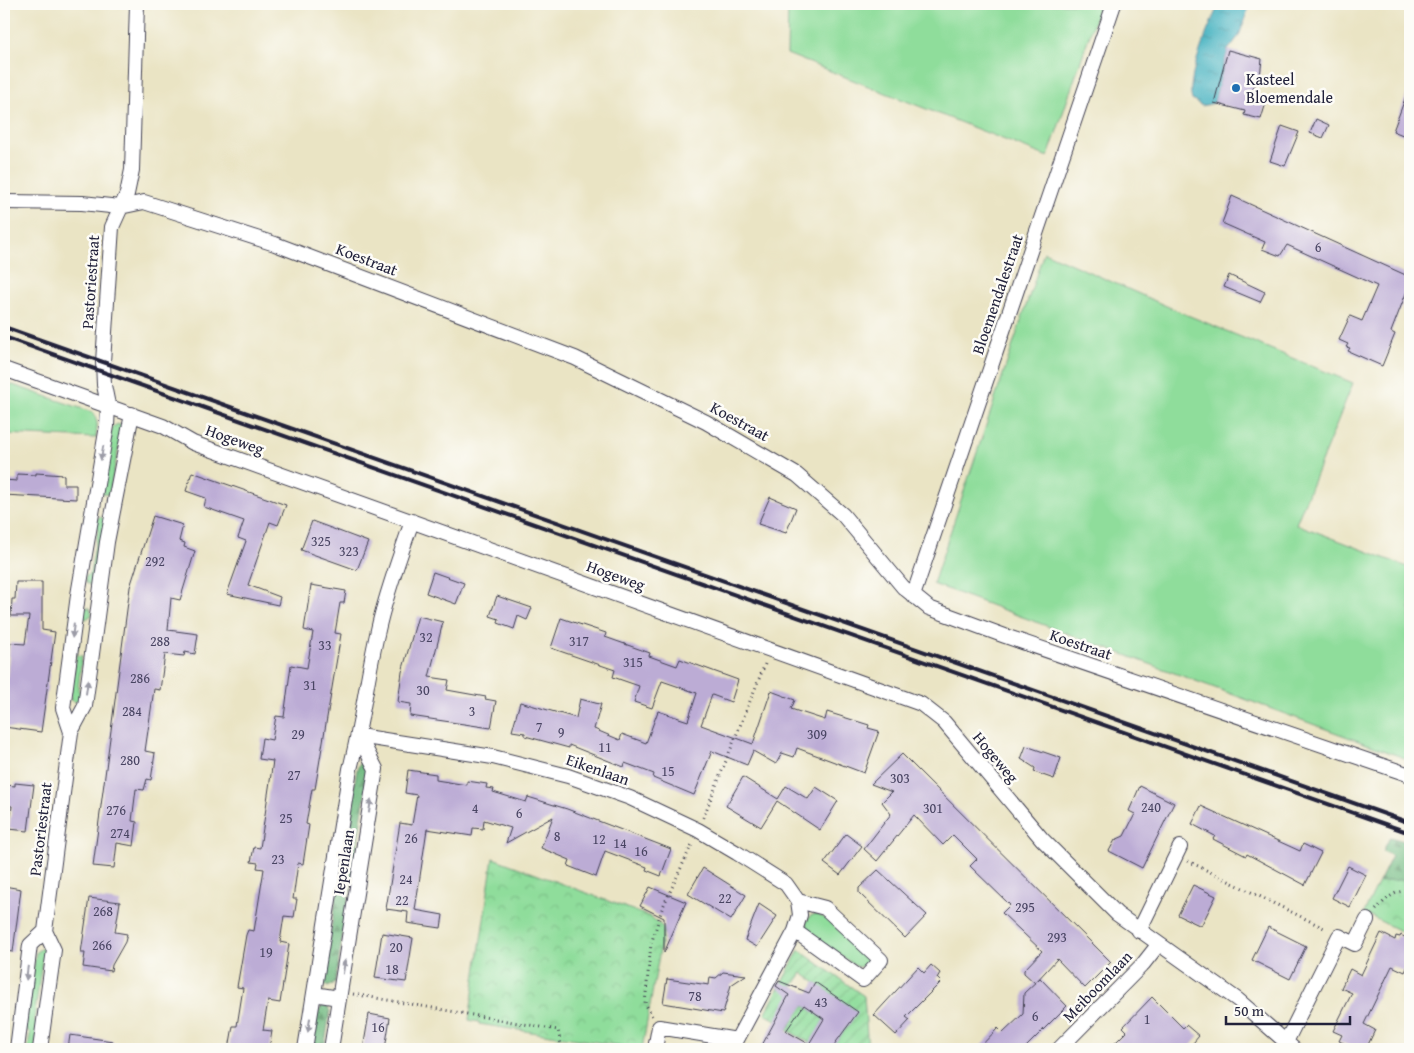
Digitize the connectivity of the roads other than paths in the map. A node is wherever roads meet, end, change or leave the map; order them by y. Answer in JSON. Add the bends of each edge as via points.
{"nodes":[{"id":1,"x":138,"y":4,"type":"edge"},
{"id":2,"x":1114,"y":4,"type":"edge"},
{"id":3,"x":4,"y":202,"type":"edge"},
{"id":4,"x":120,"y":207,"type":"junction"},
{"id":5,"x":4,"y":369,"type":"edge"},
{"id":6,"x":108,"y":405,"type":"junction"},
{"id":7,"x":132,"y":414,"type":"junction"},
{"id":8,"x":93,"y":505,"type":"junction"},
{"id":9,"x":113,"y":508,"type":"junction"},
{"id":10,"x":412,"y":521,"type":"junction"},
{"id":11,"x":78,"y":595,"type":"junction"},
{"id":12,"x":100,"y":596,"type":"junction"},
{"id":13,"x":913,"y":596,"type":"junction"},
{"id":14,"x":70,"y":732,"type":"junction"},
{"id":15,"x":359,"y":736,"type":"junction"},
{"id":16,"x":1410,"y":776,"type":"edge"},
{"id":17,"x":1178,"y":851,"type":"road end"},
{"id":18,"x":798,"y":901,"type":"junction"},
{"id":19,"x":1367,"y":920,"type":"dead end"},
{"id":20,"x":45,"y":931,"type":"junction"},
{"id":21,"x":795,"y":931,"type":"junction"},
{"id":22,"x":1139,"y":931,"type":"junction"},
{"id":23,"x":1158,"y":945,"type":"junction"},
{"id":24,"x":314,"y":994,"type":"junction"},
{"id":25,"x":339,"y":998,"type":"junction"},
{"id":26,"x":734,"y":1045,"type":"edge"},
{"id":27,"x":1290,"y":1045,"type":"edge"},
{"id":28,"x":17,"y":1049,"type":"edge"},
{"id":29,"x":40,"y":1049,"type":"edge"},
{"id":30,"x":305,"y":1049,"type":"edge"},
{"id":31,"x":331,"y":1049,"type":"edge"},
{"id":32,"x":655,"y":1049,"type":"edge"},
{"id":33,"x":1059,"y":1049,"type":"edge"}],
"edges":[{"from":1,"to":4,"type":"street","name":"Pastoriestraat","via":[[134,150],[127,194]]},
{"from":2,"to":13,"type":"street","name":"Bloemendalestraat"},
{"from":3,"to":4,"type":"street","name":"Koestraat"},
{"from":4,"to":6,"type":"street","name":"Pastoriestraat","via":[[112,227],[104,341],[104,385]]},
{"from":4,"to":13,"type":"street","name":"Koestraat","via":[[144,202],[250,235],[455,311],[628,382],[706,422],[797,475],[843,515]]},
{"from":5,"to":6,"type":"street","name":"Hogeweg"},
{"from":6,"to":7,"type":"street","name":"Hogeweg"},
{"from":6,"to":8,"type":"street","name":"Pastoriestraat","one_way":true},
{"from":7,"to":9,"type":"street","name":"Pastoriestraat"},
{"from":7,"to":10,"type":"street","name":"Hogeweg","via":[[193,443]]},
{"from":8,"to":9,"type":"street"},
{"from":8,"to":11,"type":"street","name":"Pastoriestraat"},
{"from":9,"to":12,"type":"street","name":"Pastoriestraat"},
{"from":10,"to":15,"type":"street","name":"Iepenlaan","via":[[378,628]]},
{"from":10,"to":22,"type":"street","name":"Hogeweg","via":[[921,704],[944,722],[1042,839],[1117,914]]},
{"from":11,"to":12,"type":"street"},
{"from":11,"to":14,"type":"street","name":"Pastoriestraat","one_way":true,"via":[[64,708]]},
{"from":14,"to":12,"type":"street","name":"Pastoriestraat","one_way":true,"via":[[84,706]]},
{"from":13,"to":16,"type":"street","name":"Koestraat","via":[[949,617]]},
{"from":14,"to":20,"type":"street","name":"Pastoriestraat"},
{"from":15,"to":18,"type":"street","name":"Eikenlaan","via":[[493,757],[603,788],[714,838],[786,884]]},
{"from":15,"to":24,"type":"street","name":"Iepenlaan","via":[[350,769]]},
{"from":25,"to":15,"type":"street","name":"Iepenlaan","one_way":true,"via":[[376,768]]},
{"from":17,"to":22,"type":"street"},
{"from":18,"to":21,"type":"street","via":[[800,915]]},
{"from":18,"to":21,"type":"street","via":[[826,908],[881,960],[863,980]]},
{"from":19,"to":27,"type":"street","name":"Hogeweg","via":[[1355,944],[1338,936]]},
{"from":20,"to":28,"type":"street","one_way":true,"via":[[30,945]]},
{"from":20,"to":29,"type":"street","name":"Pastoriestraat","via":[[54,950]]},
{"from":21,"to":26,"type":"street"},
{"from":22,"to":23,"type":"street","name":"Hogeweg"},
{"from":23,"to":27,"type":"street","name":"Hogeweg","via":[[1238,1000]]},
{"from":23,"to":33,"type":"street","name":"Meiboomlaan"},
{"from":24,"to":25,"type":"street"},
{"from":24,"to":30,"type":"street","name":"Iepenlaan","one_way":true},
{"from":25,"to":31,"type":"street","name":"Iepenlaan"},
{"from":26,"to":32,"type":"street","via":[[658,1027]]}]}
